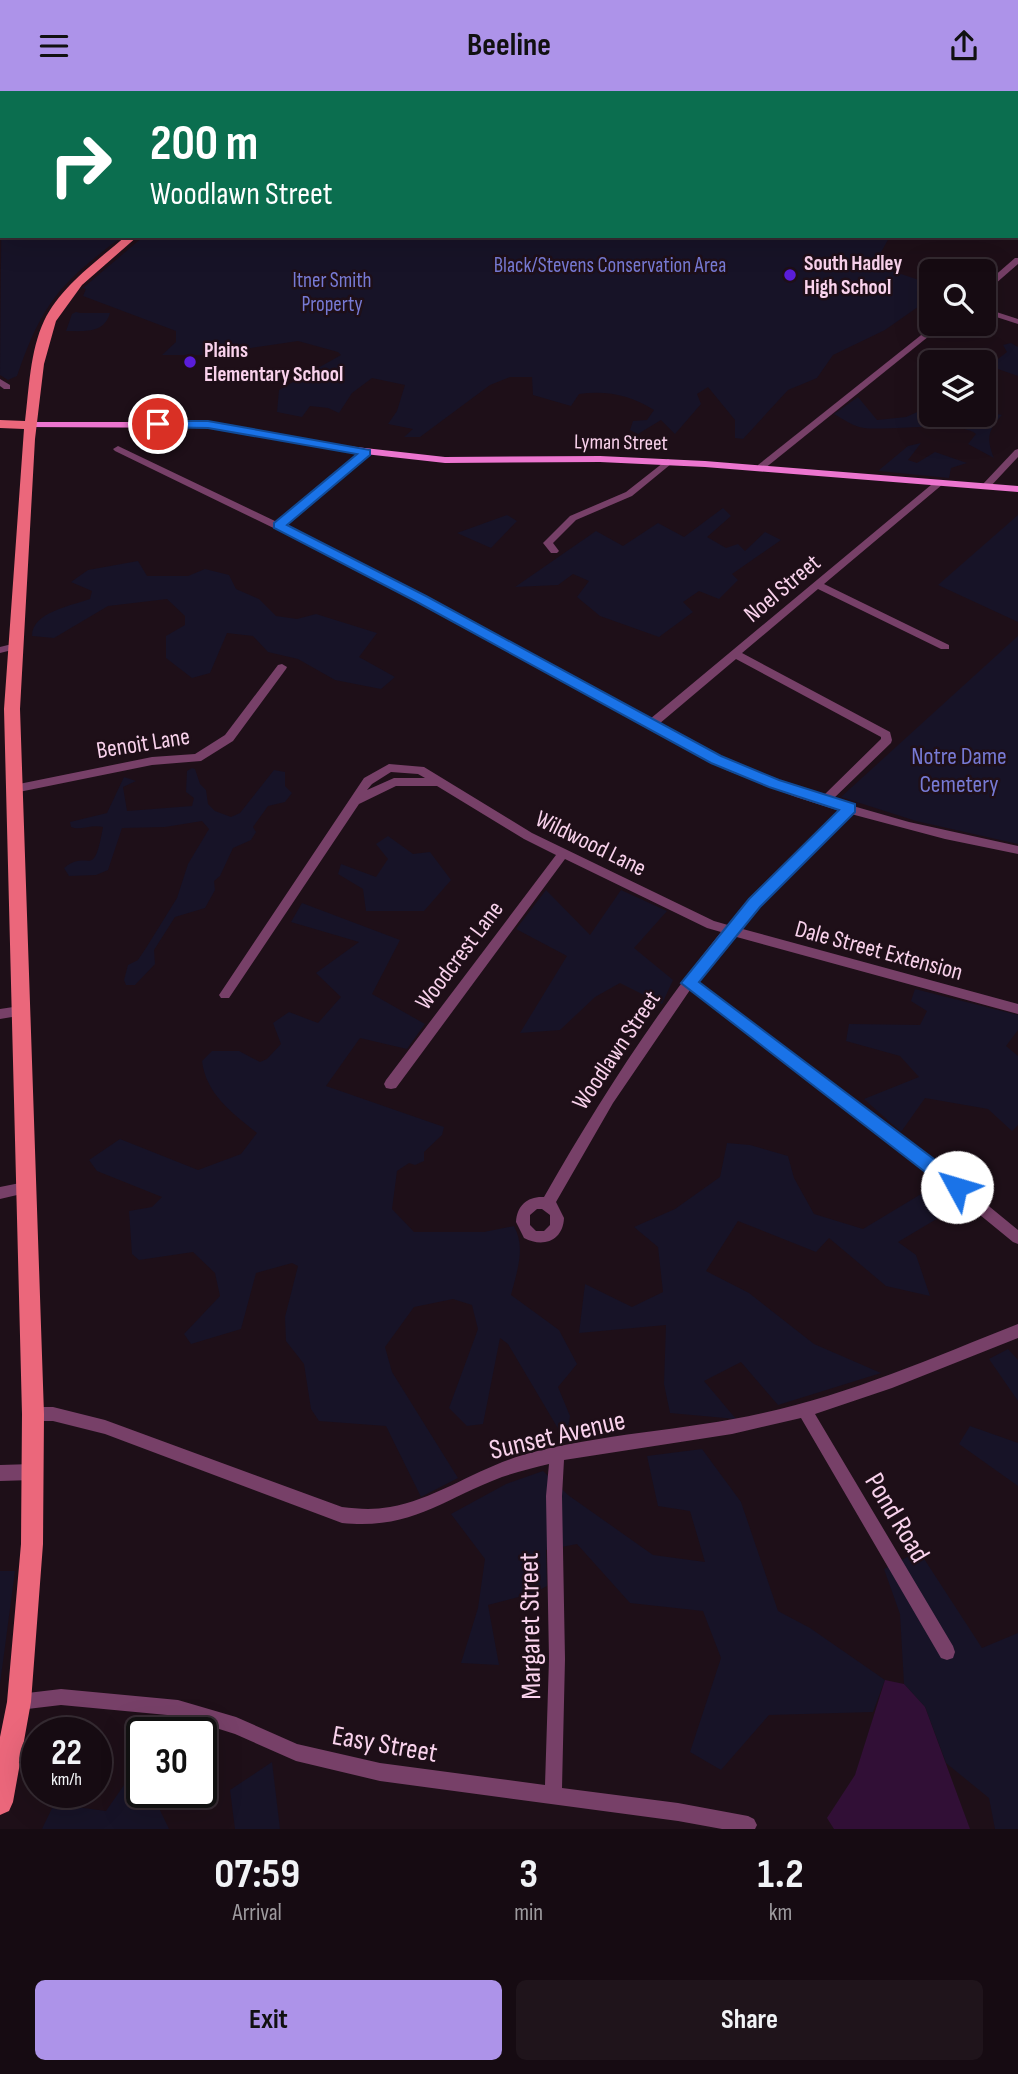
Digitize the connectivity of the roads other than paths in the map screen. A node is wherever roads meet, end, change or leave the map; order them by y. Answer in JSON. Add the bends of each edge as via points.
{"nodes":[{"id":1,"x":131,"y":238,"type":"edge"},
{"id":2,"x":1018,"y":260,"type":"edge"},
{"id":3,"x":996,"y":279,"type":"edge"},
{"id":4,"x":996,"y":315,"type":"edge"},
{"id":5,"x":1018,"y":323,"type":"edge"},
{"id":6,"x":925,"y":336,"type":"edge"},
{"id":7,"x":0,"y":424,"type":"edge"},
{"id":8,"x":30,"y":428,"type":"junction"},
{"id":9,"x":0,"y":431,"type":"edge"},
{"id":10,"x":118,"y":449,"type":"dead end"},
{"id":11,"x":366,"y":452,"type":"junction"},
{"id":12,"x":1018,"y":452,"type":"edge"},
{"id":13,"x":668,"y":462,"type":"junction"},
{"id":14,"x":761,"y":467,"type":"junction"},
{"id":15,"x":940,"y":482,"type":"junction"},
{"id":16,"x":986,"y":486,"type":"junction"},
{"id":17,"x":1018,"y":489,"type":"edge"},
{"id":18,"x":278,"y":526,"type":"junction"},
{"id":19,"x":554,"y":551,"type":"dead end"},
{"id":20,"x":818,"y":585,"type":"junction"},
{"id":21,"x":945,"y":647,"type":"dead end"},
{"id":22,"x":8,"y":648,"type":"edge"},
{"id":23,"x":736,"y":655,"type":"junction"},
{"id":24,"x":282,"y":667,"type":"dead end"},
{"id":25,"x":650,"y":725,"type":"junction"},
{"id":26,"x":887,"y":738,"type":"joint"},
{"id":27,"x":439,"y":782,"type":"joint"},
{"id":28,"x":9,"y":793,"type":"edge"},
{"id":29,"x":824,"y":801,"type":"junction"},
{"id":30,"x":850,"y":808,"type":"junction"},
{"id":31,"x":1018,"y":851,"type":"edge"},
{"id":32,"x":563,"y":854,"type":"junction"},
{"id":33,"x":729,"y":932,"type":"junction"},
{"id":34,"x":689,"y":983,"type":"junction"},
{"id":35,"x":225,"y":995,"type":"dead end"},
{"id":36,"x":1018,"y":1009,"type":"edge"},
{"id":37,"x":10,"y":1012,"type":"edge"},
{"id":38,"x":391,"y":1084,"type":"dead end"},
{"id":39,"x":25,"y":1188,"type":"junction"},
{"id":40,"x":0,"y":1193,"type":"edge"},
{"id":41,"x":547,"y":1205,"type":"dead end"},
{"id":42,"x":1018,"y":1238,"type":"edge"},
{"id":43,"x":1018,"y":1331,"type":"edge"},
{"id":44,"x":804,"y":1410,"type":"junction"},
{"id":45,"x":33,"y":1414,"type":"junction"},
{"id":46,"x":557,"y":1456,"type":"junction"},
{"id":47,"x":32,"y":1472,"type":"junction"},
{"id":48,"x":0,"y":1473,"type":"edge"},
{"id":49,"x":947,"y":1652,"type":"dead end"},
{"id":50,"x":19,"y":1702,"type":"junction"},
{"id":51,"x":553,"y":1795,"type":"junction"},
{"id":52,"x":0,"y":1802,"type":"edge"},
{"id":53,"x":748,"y":1825,"type":"dead end"}],
"edges":[{"from":1,"to":8,"type":"main road","via":[[78,283],[50,321],[38,364]]},
{"from":2,"to":3,"type":"street"},
{"from":4,"to":5,"type":"street"},
{"from":6,"to":14,"type":"street"},
{"from":7,"to":8,"type":"main road"},
{"from":8,"to":9,"type":"main road"},
{"from":8,"to":11,"type":"main road","name":"Lyman Street","via":[[224,429]]},
{"from":8,"to":22,"type":"main road"},
{"from":10,"to":18,"type":"street"},
{"from":11,"to":13,"type":"main road","name":"Lyman Street","via":[[458,461]]},
{"from":11,"to":18,"type":"street"},
{"from":12,"to":16,"type":"street"},
{"from":13,"to":14,"type":"main road","name":"Lyman Street"},
{"from":13,"to":19,"type":"street","via":[[629,494],[573,518],[548,543]]},
{"from":14,"to":15,"type":"main road","name":"Lyman Street"},
{"from":15,"to":16,"type":"main road","name":"Lyman Street"},
{"from":15,"to":20,"type":"street","name":"Noel Street"},
{"from":16,"to":17,"type":"main road","name":"Lyman Street"},
{"from":18,"to":25,"type":"street"},
{"from":20,"to":21,"type":"street"},
{"from":20,"to":23,"type":"street","name":"Noel Street"},
{"from":22,"to":28,"type":"main road","via":[[12,709]]},
{"from":23,"to":25,"type":"street","name":"Noel Street"},
{"from":23,"to":26,"type":"street"},
{"from":24,"to":28,"type":"street","name":"Benoit Lane","via":[[229,738],[197,758],[152,761]]},
{"from":25,"to":29,"type":"street","via":[[745,773]]},
{"from":26,"to":29,"type":"street"},
{"from":27,"to":32,"type":"street","name":"Wildwood Lane"},
{"from":27,"to":35,"type":"street","name":"Wildwood Lane","via":[[394,782],[358,801]]},
{"from":28,"to":37,"type":"main road"},
{"from":29,"to":30,"type":"street"},
{"from":30,"to":31,"type":"street"},
{"from":30,"to":33,"type":"street","name":"Woodlawn Street"},
{"from":32,"to":33,"type":"street","name":"Wildwood Lane"},
{"from":32,"to":38,"type":"street","name":"Woodcrest Lane"},
{"from":33,"to":34,"type":"street","name":"Woodlawn Street"},
{"from":33,"to":36,"type":"street","name":"Dale Street Extension"},
{"from":34,"to":41,"type":"street","name":"Woodlawn Street","via":[[604,1108]]},
{"from":34,"to":42,"type":"street","via":[[891,1134]]},
{"from":37,"to":39,"type":"main road"},
{"from":39,"to":40,"type":"street"},
{"from":39,"to":45,"type":"main road"},
{"from":43,"to":44,"type":"street","name":"Sunset Avenue","via":[[930,1368]]},
{"from":44,"to":46,"type":"street","name":"Sunset Avenue","via":[[743,1425]]},
{"from":44,"to":49,"type":"street","name":"Pond Road"},
{"from":45,"to":46,"type":"street","name":"Sunset Avenue","via":[[53,1414],[105,1427],[359,1519],[407,1512],[508,1467]]},
{"from":45,"to":47,"type":"main road"},
{"from":46,"to":51,"type":"street","name":"Margaret Street"},
{"from":47,"to":48,"type":"street"},
{"from":47,"to":50,"type":"main road","via":[[31,1564]]},
{"from":50,"to":51,"type":"street","name":"Easy Street","via":[[61,1697],[177,1708],[337,1763]]},
{"from":50,"to":52,"type":"main road"},
{"from":51,"to":53,"type":"street","name":"Easy Street"}]}
